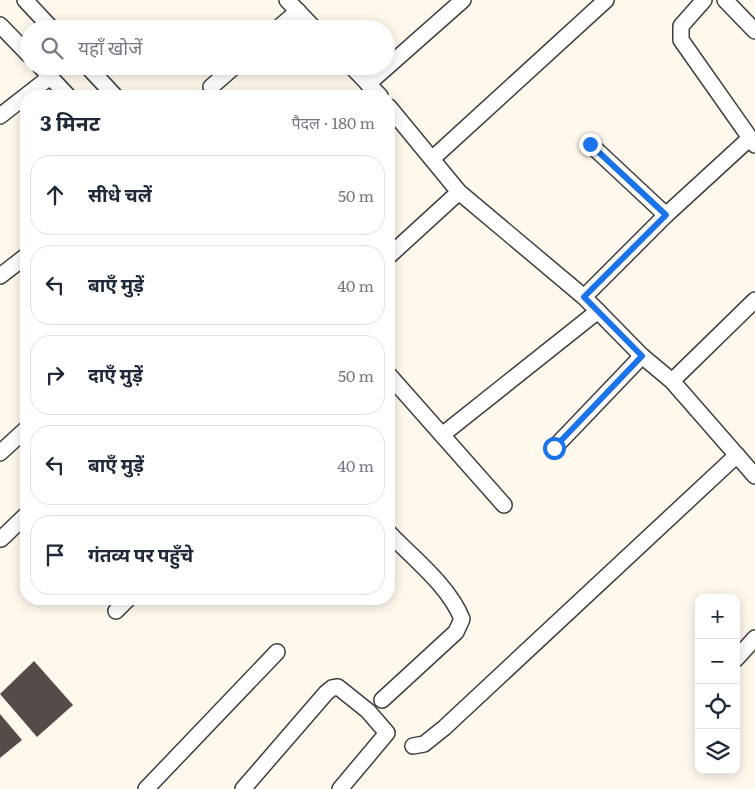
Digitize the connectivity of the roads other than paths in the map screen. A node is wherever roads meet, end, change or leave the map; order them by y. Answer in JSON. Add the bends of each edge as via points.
{"nodes":[{"id":1,"x":25,"y":0,"type":"edge"},
{"id":2,"x":287,"y":0,"type":"edge"},
{"id":3,"x":463,"y":0,"type":"edge"},
{"id":4,"x":606,"y":0,"type":"edge"},
{"id":5,"x":704,"y":0,"type":"edge"},
{"id":6,"x":725,"y":0,"type":"edge"},
{"id":7,"x":298,"y":11,"type":"junction"},
{"id":8,"x":44,"y":20,"type":"edge"},
{"id":9,"x":288,"y":20,"type":"edge"},
{"id":10,"x":306,"y":20,"type":"edge"},
{"id":11,"x":0,"y":25,"type":"edge"},
{"id":12,"x":755,"y":31,"type":"edge"},
{"id":13,"x":20,"y":46,"type":"edge"},
{"id":14,"x":395,"y":60,"type":"edge"},
{"id":15,"x":41,"y":75,"type":"edge"},
{"id":16,"x":49,"y":75,"type":"edge"},
{"id":17,"x":95,"y":75,"type":"edge"},
{"id":18,"x":224,"y":75,"type":"edge"},
{"id":19,"x":360,"y":75,"type":"edge"},
{"id":20,"x":378,"y":75,"type":"edge"},
{"id":21,"x":368,"y":84,"type":"junction"},
{"id":22,"x":211,"y":87,"type":"dead end"},
{"id":23,"x":26,"y":90,"type":"edge"},
{"id":24,"x":62,"y":90,"type":"edge"},
{"id":25,"x":109,"y":90,"type":"edge"},
{"id":26,"x":374,"y":90,"type":"edge"},
{"id":27,"x":20,"y":96,"type":"edge"},
{"id":28,"x":395,"y":114,"type":"edge"},
{"id":29,"x":0,"y":116,"type":"edge"},
{"id":30,"x":752,"y":142,"type":"edge"},
{"id":31,"x":590,"y":144,"type":"dead end"},
{"id":32,"x":432,"y":159,"type":"junction"},
{"id":33,"x":459,"y":192,"type":"junction"},
{"id":34,"x":666,"y":215,"type":"junction"},
{"id":35,"x":395,"y":251,"type":"edge"},
{"id":36,"x":20,"y":261,"type":"edge"},
{"id":37,"x":0,"y":276,"type":"edge"},
{"id":38,"x":584,"y":297,"type":"junction"},
{"id":39,"x":755,"y":300,"type":"edge"},
{"id":40,"x":598,"y":311,"type":"junction"},
{"id":41,"x":642,"y":356,"type":"junction"},
{"id":42,"x":672,"y":381,"type":"junction"},
{"id":43,"x":395,"y":382,"type":"edge"},
{"id":44,"x":20,"y":435,"type":"edge"},
{"id":45,"x":442,"y":435,"type":"junction"},
{"id":46,"x":554,"y":448,"type":"dead end"},
{"id":47,"x":0,"y":453,"type":"edge"},
{"id":48,"x":738,"y":455,"type":"junction"},
{"id":49,"x":755,"y":476,"type":"edge"},
{"id":50,"x":504,"y":505,"type":"dead end"},
{"id":51,"x":20,"y":521,"type":"edge"},
{"id":52,"x":1,"y":539,"type":"edge"},
{"id":53,"x":395,"y":539,"type":"edge"},
{"id":54,"x":122,"y":605,"type":"edge"},
{"id":55,"x":116,"y":611,"type":"dead end"},
{"id":56,"x":755,"y":638,"type":"edge"},
{"id":57,"x":277,"y":652,"type":"dead end"},
{"id":58,"x":740,"y":655,"type":"edge"},
{"id":59,"x":382,"y":700,"type":"dead end"},
{"id":60,"x":413,"y":746,"type":"dead end"},
{"id":61,"x":146,"y":789,"type":"edge"},
{"id":62,"x":243,"y":789,"type":"edge"},
{"id":63,"x":340,"y":789,"type":"edge"}],
"edges":[{"from":1,"to":8,"type":"street"},
{"from":2,"to":7,"type":"street"},
{"from":3,"to":14,"type":"street"},
{"from":4,"to":32,"type":"street"},
{"from":5,"to":30,"type":"street","via":[[681,26],[681,40]]},
{"from":6,"to":12,"type":"street"},
{"from":7,"to":9,"type":"street"},
{"from":7,"to":10,"type":"street"},
{"from":11,"to":13,"type":"street"},
{"from":15,"to":23,"type":"street"},
{"from":16,"to":24,"type":"street"},
{"from":17,"to":25,"type":"street"},
{"from":18,"to":22,"type":"street"},
{"from":19,"to":21,"type":"street"},
{"from":20,"to":21,"type":"street"},
{"from":21,"to":26,"type":"street"},
{"from":27,"to":29,"type":"street"},
{"from":28,"to":32,"type":"street"},
{"from":30,"to":34,"type":"street"},
{"from":31,"to":34,"type":"street"},
{"from":32,"to":33,"type":"street"},
{"from":33,"to":35,"type":"street"},
{"from":33,"to":38,"type":"street"},
{"from":34,"to":38,"type":"street"},
{"from":36,"to":37,"type":"street"},
{"from":38,"to":40,"type":"street"},
{"from":39,"to":42,"type":"street"},
{"from":40,"to":41,"type":"street"},
{"from":40,"to":45,"type":"street"},
{"from":41,"to":42,"type":"street"},
{"from":41,"to":46,"type":"street"},
{"from":42,"to":48,"type":"street"},
{"from":43,"to":45,"type":"street"},
{"from":44,"to":47,"type":"street"},
{"from":45,"to":50,"type":"street"},
{"from":48,"to":49,"type":"street"},
{"from":48,"to":60,"type":"street","via":[[444,728],[424,744]]},
{"from":51,"to":52,"type":"street"},
{"from":53,"to":59,"type":"street","via":[[436,582],[462,619],[456,632]]},
{"from":54,"to":55,"type":"street"},
{"from":56,"to":58,"type":"street"},
{"from":57,"to":61,"type":"street"},
{"from":62,"to":63,"type":"street","via":[[326,694],[338,687],[368,711],[387,733]]}]}
